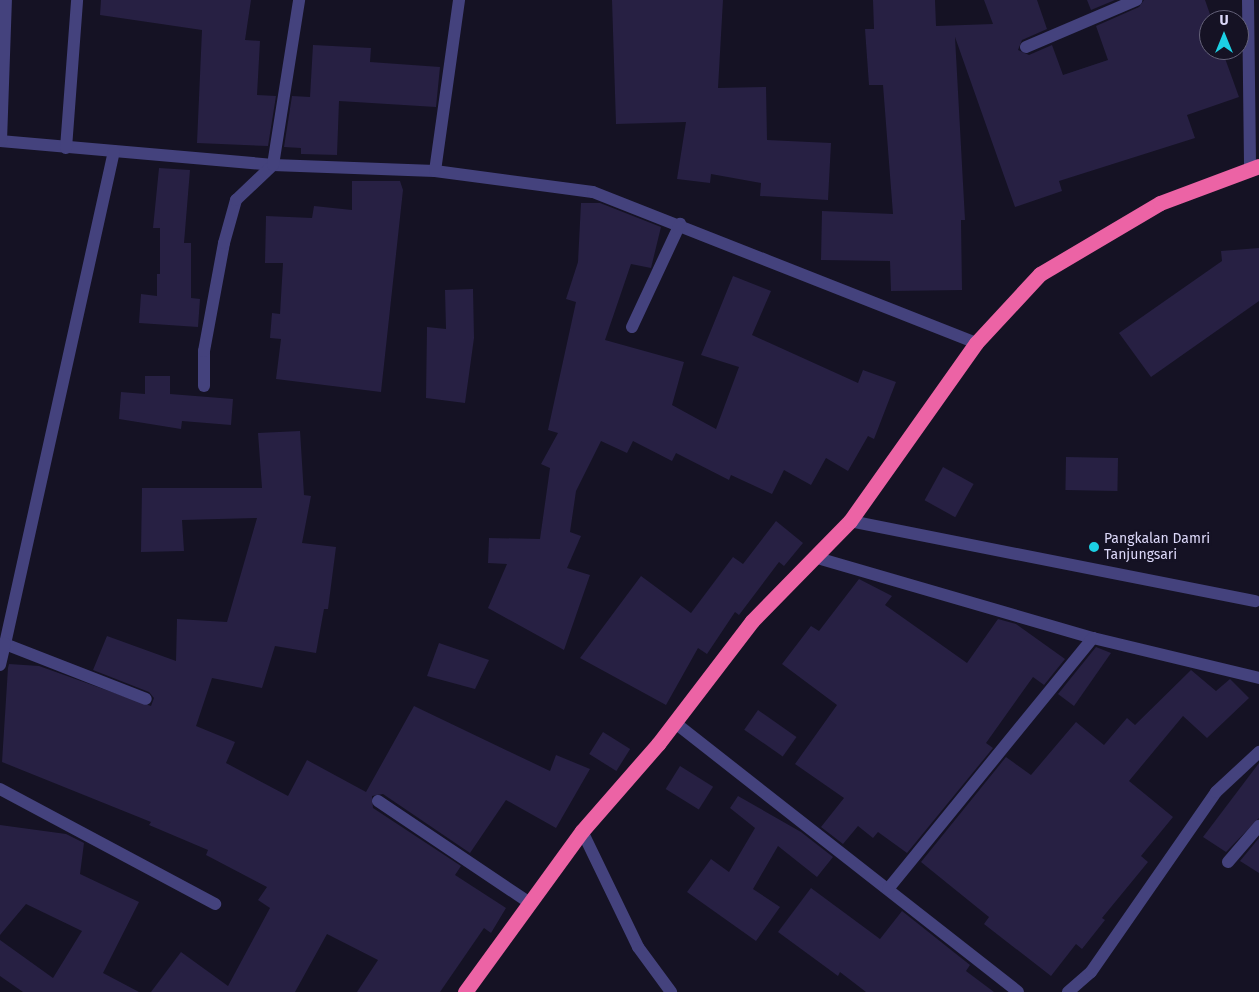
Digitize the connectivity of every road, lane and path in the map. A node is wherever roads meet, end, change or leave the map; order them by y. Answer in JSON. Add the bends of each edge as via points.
{"nodes":[{"id":1,"x":6,"y":0,"type":"edge"},
{"id":2,"x":77,"y":0,"type":"edge"},
{"id":3,"x":299,"y":0,"type":"edge"},
{"id":4,"x":459,"y":0,"type":"edge"},
{"id":5,"x":1136,"y":0,"type":"edge"},
{"id":6,"x":1248,"y":0,"type":"edge"},
{"id":7,"x":1115,"y":4,"type":"edge"},
{"id":8,"x":1026,"y":47,"type":"dead end"},
{"id":9,"x":0,"y":141,"type":"edge"},
{"id":10,"x":66,"y":148,"type":"junction"},
{"id":11,"x":114,"y":151,"type":"junction"},
{"id":12,"x":273,"y":165,"type":"junction"},
{"id":13,"x":1255,"y":168,"type":"edge"},
{"id":14,"x":435,"y":171,"type":"junction"},
{"id":15,"x":680,"y":224,"type":"junction"},
{"id":16,"x":632,"y":327,"type":"dead end"},
{"id":17,"x":976,"y":343,"type":"junction"},
{"id":18,"x":204,"y":386,"type":"dead end"},
{"id":19,"x":850,"y":521,"type":"junction"},
{"id":20,"x":814,"y":558,"type":"junction"},
{"id":21,"x":1256,"y":601,"type":"dead end"},
{"id":22,"x":1093,"y":638,"type":"junction"},
{"id":23,"x":5,"y":644,"type":"junction"},
{"id":24,"x":0,"y":665,"type":"edge"},
{"id":25,"x":1259,"y":678,"type":"edge"},
{"id":26,"x":146,"y":699,"type":"dead end"},
{"id":27,"x":674,"y":722,"type":"junction"},
{"id":28,"x":1259,"y":752,"type":"edge"},
{"id":29,"x":0,"y":789,"type":"edge"},
{"id":30,"x":378,"y":801,"type":"dead end"},
{"id":31,"x":1259,"y":826,"type":"edge"},
{"id":32,"x":582,"y":832,"type":"junction"},
{"id":33,"x":1228,"y":862,"type":"dead end"},
{"id":34,"x":888,"y":888,"type":"junction"},
{"id":35,"x":530,"y":903,"type":"junction"},
{"id":36,"x":215,"y":904,"type":"dead end"},
{"id":37,"x":465,"y":992,"type":"edge"},
{"id":38,"x":671,"y":992,"type":"edge"},
{"id":39,"x":1018,"y":992,"type":"edge"},
{"id":40,"x":1068,"y":992,"type":"edge"}],
"edges":[{"from":1,"to":9,"type":"street"},
{"from":2,"to":10,"type":"street"},
{"from":3,"to":12,"type":"street"},
{"from":4,"to":14,"type":"street"},
{"from":5,"to":7,"type":"street"},
{"from":6,"to":13,"type":"street"},
{"from":7,"to":8,"type":"street"},
{"from":9,"to":10,"type":"street"},
{"from":10,"to":11,"type":"street"},
{"from":11,"to":12,"type":"street"},
{"from":11,"to":23,"type":"street"},
{"from":12,"to":14,"type":"street"},
{"from":12,"to":18,"type":"street","via":[[236,200],[204,351]]},
{"from":13,"to":17,"type":"highway","via":[[1160,203],[1105,232],[1040,274]]},
{"from":14,"to":15,"type":"street","via":[[593,192]]},
{"from":15,"to":16,"type":"street"},
{"from":15,"to":17,"type":"street"},
{"from":17,"to":19,"type":"highway"},
{"from":19,"to":20,"type":"highway"},
{"from":19,"to":21,"type":"street"},
{"from":20,"to":22,"type":"street"},
{"from":20,"to":27,"type":"highway","via":[[752,621]]},
{"from":22,"to":25,"type":"street"},
{"from":22,"to":34,"type":"street"},
{"from":23,"to":24,"type":"street"},
{"from":23,"to":26,"type":"street"},
{"from":27,"to":32,"type":"highway"},
{"from":27,"to":34,"type":"street"},
{"from":28,"to":40,"type":"street","via":[[1216,792],[1090,972]]},
{"from":29,"to":36,"type":"street"},
{"from":30,"to":35,"type":"street"},
{"from":31,"to":33,"type":"street"},
{"from":32,"to":35,"type":"highway"},
{"from":32,"to":38,"type":"street","via":[[638,947]]},
{"from":34,"to":39,"type":"street"},
{"from":35,"to":37,"type":"highway"}]}
